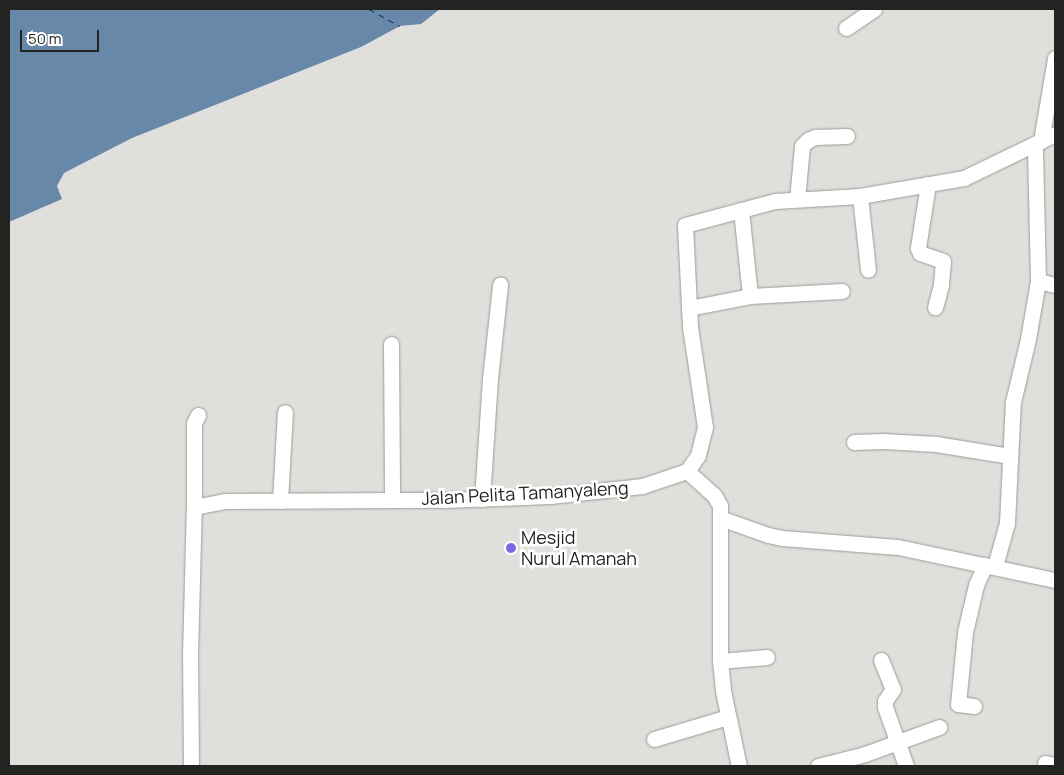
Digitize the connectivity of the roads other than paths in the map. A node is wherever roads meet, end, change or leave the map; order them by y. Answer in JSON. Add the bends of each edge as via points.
{"nodes":[{"id":1,"x":874,"y":9,"type":"edge"},
{"id":2,"x":846,"y":28,"type":"dead end"},
{"id":3,"x":1055,"y":58,"type":"edge"},
{"id":4,"x":1055,"y":134,"type":"edge"},
{"id":5,"x":847,"y":136,"type":"dead end"},
{"id":6,"x":1038,"y":143,"type":"junction"},
{"id":7,"x":928,"y":184,"type":"junction"},
{"id":8,"x":860,"y":196,"type":"junction"},
{"id":9,"x":797,"y":199,"type":"junction"},
{"id":10,"x":741,"y":210,"type":"junction"},
{"id":11,"x":868,"y":270,"type":"dead end"},
{"id":12,"x":1038,"y":282,"type":"junction"},
{"id":13,"x":500,"y":285,"type":"dead end"},
{"id":14,"x":1055,"y":285,"type":"edge"},
{"id":15,"x":842,"y":291,"type":"dead end"},
{"id":16,"x":750,"y":296,"type":"junction"},
{"id":17,"x":935,"y":307,"type":"dead end"},
{"id":18,"x":689,"y":308,"type":"junction"},
{"id":19,"x":391,"y":344,"type":"dead end"},
{"id":20,"x":285,"y":412,"type":"dead end"},
{"id":21,"x":198,"y":415,"type":"dead end"},
{"id":22,"x":854,"y":442,"type":"dead end"},
{"id":23,"x":1009,"y":456,"type":"junction"},
{"id":24,"x":687,"y":471,"type":"junction"},
{"id":25,"x":482,"y":499,"type":"junction"},
{"id":26,"x":392,"y":500,"type":"junction"},
{"id":27,"x":280,"y":501,"type":"junction"},
{"id":28,"x":194,"y":507,"type":"junction"},
{"id":29,"x":720,"y":518,"type":"junction"},
{"id":30,"x":990,"y":566,"type":"junction"},
{"id":31,"x":1055,"y":580,"type":"edge"},
{"id":32,"x":767,"y":657,"type":"dead end"},
{"id":33,"x":881,"y":660,"type":"dead end"},
{"id":34,"x":720,"y":661,"type":"junction"},
{"id":35,"x":974,"y":706,"type":"dead end"},
{"id":36,"x":728,"y":717,"type":"junction"},
{"id":37,"x":939,"y":727,"type":"dead end"},
{"id":38,"x":654,"y":739,"type":"dead end"},
{"id":39,"x":898,"y":742,"type":"junction"},
{"id":40,"x":191,"y":766,"type":"edge"},
{"id":41,"x":739,"y":766,"type":"edge"},
{"id":42,"x":818,"y":766,"type":"edge"},
{"id":43,"x":906,"y":766,"type":"edge"}],
"edges":[{"from":1,"to":2,"type":"street"},
{"from":3,"to":6,"type":"street"},
{"from":4,"to":6,"type":"street"},
{"from":5,"to":9,"type":"street","via":[[815,137],[802,146]]},
{"from":6,"to":7,"type":"street","via":[[964,178]]},
{"from":6,"to":12,"type":"street"},
{"from":7,"to":8,"type":"street"},
{"from":7,"to":17,"type":"street","via":[[918,248],[920,253],[943,261]]},
{"from":8,"to":9,"type":"street"},
{"from":8,"to":11,"type":"street"},
{"from":9,"to":10,"type":"street"},
{"from":10,"to":16,"type":"street"},
{"from":10,"to":18,"type":"street","via":[[685,225]]},
{"from":12,"to":14,"type":"street"},
{"from":12,"to":23,"type":"street","via":[[1013,402]]},
{"from":13,"to":25,"type":"street"},
{"from":15,"to":16,"type":"street"},
{"from":16,"to":18,"type":"street"},
{"from":18,"to":24,"type":"street","via":[[704,427],[698,454]]},
{"from":19,"to":26,"type":"street"},
{"from":20,"to":27,"type":"street"},
{"from":21,"to":28,"type":"street","via":[[194,423]]},
{"from":22,"to":23,"type":"street","via":[[884,440],[936,444]]},
{"from":23,"to":30,"type":"street","via":[[1007,523]]},
{"from":24,"to":25,"type":"street","name":"Jalan Pelita Tamanyaleng","via":[[642,486],[550,496]]},
{"from":24,"to":29,"type":"street","via":[[714,495],[720,506]]},
{"from":25,"to":26,"type":"street","name":"Jalan Pelita Tamanyaleng"},
{"from":26,"to":27,"type":"street","name":"Jalan Pelita Tamanyaleng"},
{"from":27,"to":28,"type":"street","name":"Jalan Pelita Tamanyaleng","via":[[215,502]]},
{"from":28,"to":40,"type":"street"},
{"from":29,"to":30,"type":"street","via":[[782,538],[898,547]]},
{"from":29,"to":34,"type":"street"},
{"from":30,"to":31,"type":"street"},
{"from":30,"to":35,"type":"street","via":[[976,586],[965,632],[958,704]]},
{"from":32,"to":34,"type":"street"},
{"from":33,"to":39,"type":"street","via":[[893,689],[885,703]]},
{"from":34,"to":36,"type":"street"},
{"from":36,"to":38,"type":"street"},
{"from":36,"to":41,"type":"street"},
{"from":37,"to":39,"type":"street"},
{"from":39,"to":42,"type":"street"},
{"from":39,"to":43,"type":"street"}]}
